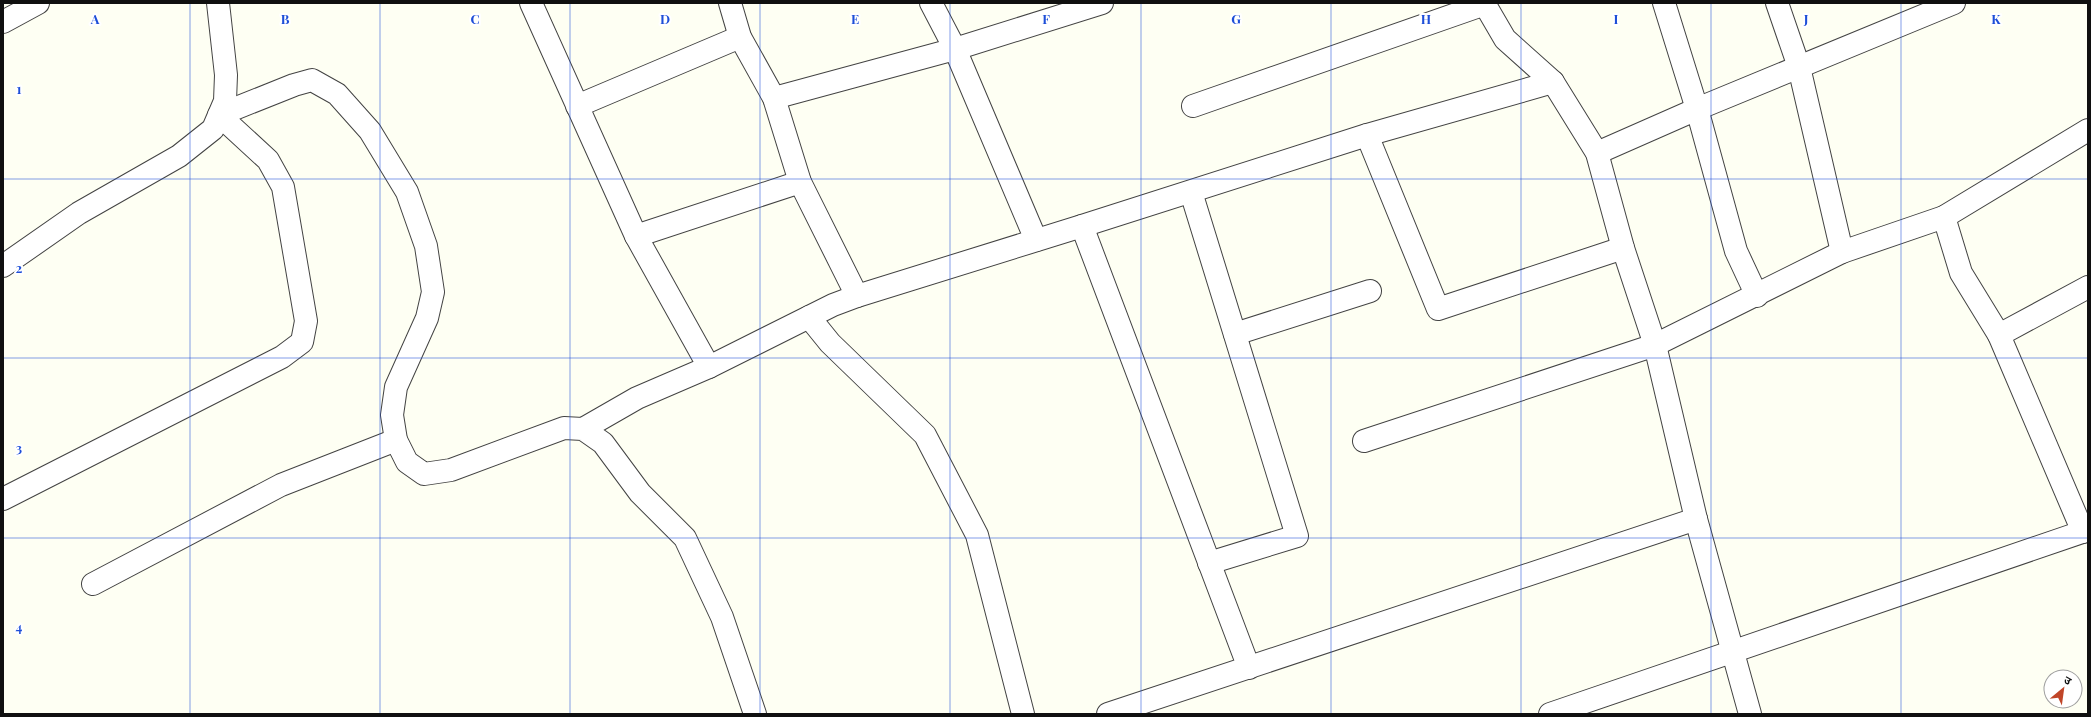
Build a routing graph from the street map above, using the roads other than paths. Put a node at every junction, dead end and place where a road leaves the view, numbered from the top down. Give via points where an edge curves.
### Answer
1 (38, 3) edge
2 (218, 3) edge
3 (531, 3) edge
4 (730, 3) edge
5 (931, 3) edge
6 (1102, 3) edge
7 (1664, 3) edge
8 (1777, 3) edge
9 (1954, 3) edge
10 (1484, 4) edge
11 (3, 22) edge
12 (740, 37) junction
13 (955, 49) junction
14 (1799, 67) junction
15 (1553, 82) junction
16 (774, 98) junction
17 (577, 106) junction
18 (1193, 106) dead end
19 (1697, 110) junction
20 (219, 115) junction
21 (2088, 130) edge
22 (1367, 135) junction
23 (1597, 153) junction
24 (800, 182) junction
25 (1191, 192) junction
26 (1944, 218) junction
27 (1082, 226) junction
28 (636, 236) junction
29 (1036, 240) junction
30 (1623, 248) junction
31 (1842, 252) junction
32 (3, 266) edge
33 (2088, 287) edge
34 (1370, 291) dead end
35 (857, 296) junction
36 (1757, 296) junction
37 (809, 317) junction
38 (1235, 334) junction
39 (1999, 335) junction
40 (1655, 345) junction
41 (709, 367) junction
42 (583, 430) junction
43 (396, 440) junction
44 (1364, 441) dead end
45 (3, 499) edge
46 (1696, 519) junction
47 (2085, 531) edge
48 (1209, 563) junction
49 (93, 584) dead end
50 (1732, 651) junction
51 (1249, 668) junction
52 (755, 714) edge
53 (1023, 714) edge
54 (1108, 714) edge
55 (1550, 714) edge
56 (1750, 714) edge

1 - 11 street
2 - 20 street via 226,75 225,101
3 - 17 street
4 - 12 street
5 - 13 street
6 - 13 street
7 - 19 street
8 - 14 street
9 - 14 street
10 - 15 street via 1505,39
10 - 18 street
12 - 16 street
12 - 17 street
13 - 16 street
13 - 29 street
14 - 19 street
14 - 31 street
15 - 22 street
15 - 23 street
16 - 24 street
17 - 28 street
19 - 23 street
19 - 36 street via 1736,251
20 - 32 street via 213,129 179,156 79,213
20 - 43 street via 312,80 337,94 370,132 407,192 426,246 433,292 427,318 396,386 392,415
20 - 45 street via 268,160 284,187 306,321 302,342 282,357
21 - 26 street
22 - 25 street
22 - 30 street via 1438,309
23 - 30 street
24 - 28 street
24 - 35 street
25 - 27 street
25 - 38 street
26 - 31 street
26 - 39 street via 1961,273
27 - 29 street
27 - 48 street
28 - 41 street
29 - 35 street
30 - 40 street
31 - 36 street
33 - 39 street
34 - 38 street
35 - 37 street
36 - 40 street
37 - 41 street
37 - 53 street via 830,343 925,435 977,535
38 - 48 street via 1297,536
39 - 47 street
40 - 44 street
40 - 46 street
41 - 42 street via 637,398
42 - 43 street via 564,428 451,470 424,474 407,462
42 - 52 street via 603,443 640,493 685,538 722,617
43 - 49 street via 281,485
46 - 50 street
46 - 51 street
47 - 50 street
48 - 51 street
50 - 55 street
50 - 56 street
51 - 54 street

